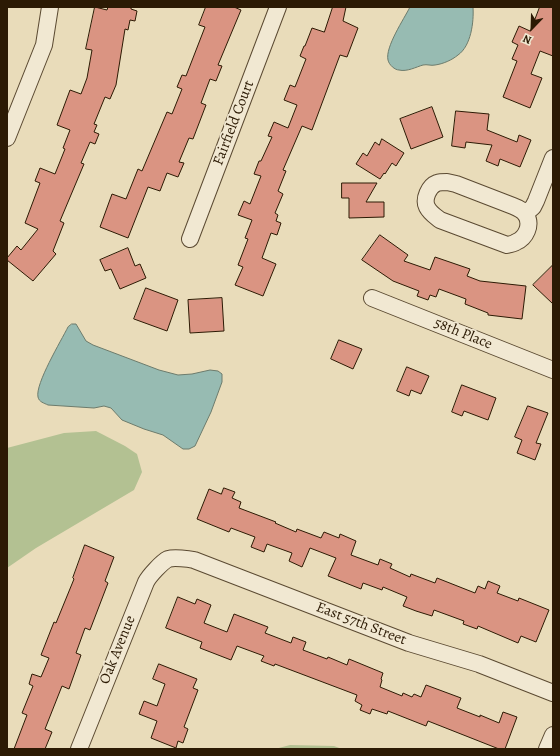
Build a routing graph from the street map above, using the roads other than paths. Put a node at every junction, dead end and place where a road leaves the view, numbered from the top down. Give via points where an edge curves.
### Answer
1 (50, 7) edge
2 (278, 7) edge
3 (7, 138) edge
4 (553, 158) edge
5 (525, 214) junction
6 (190, 239) dead end
7 (372, 298) dead end
8 (553, 370) edge
9 (168, 559) joint
10 (553, 692) edge
11 (553, 735) edge
12 (79, 749) edge
13 (548, 749) edge

1 - 3 street via 44,46
2 - 6 street, Fairfield Court
4 - 5 street via 536,201
5 - 5 street via 513,206 447,182 431,187 426,196 426,206 431,214 440,220 507,245 516,243 528,230
7 - 8 street, 58th Place
9 - 10 street, East 57th Street via 194,560 409,643 478,664
9 - 12 street, Oak Avenue via 149,575
11 - 13 street

